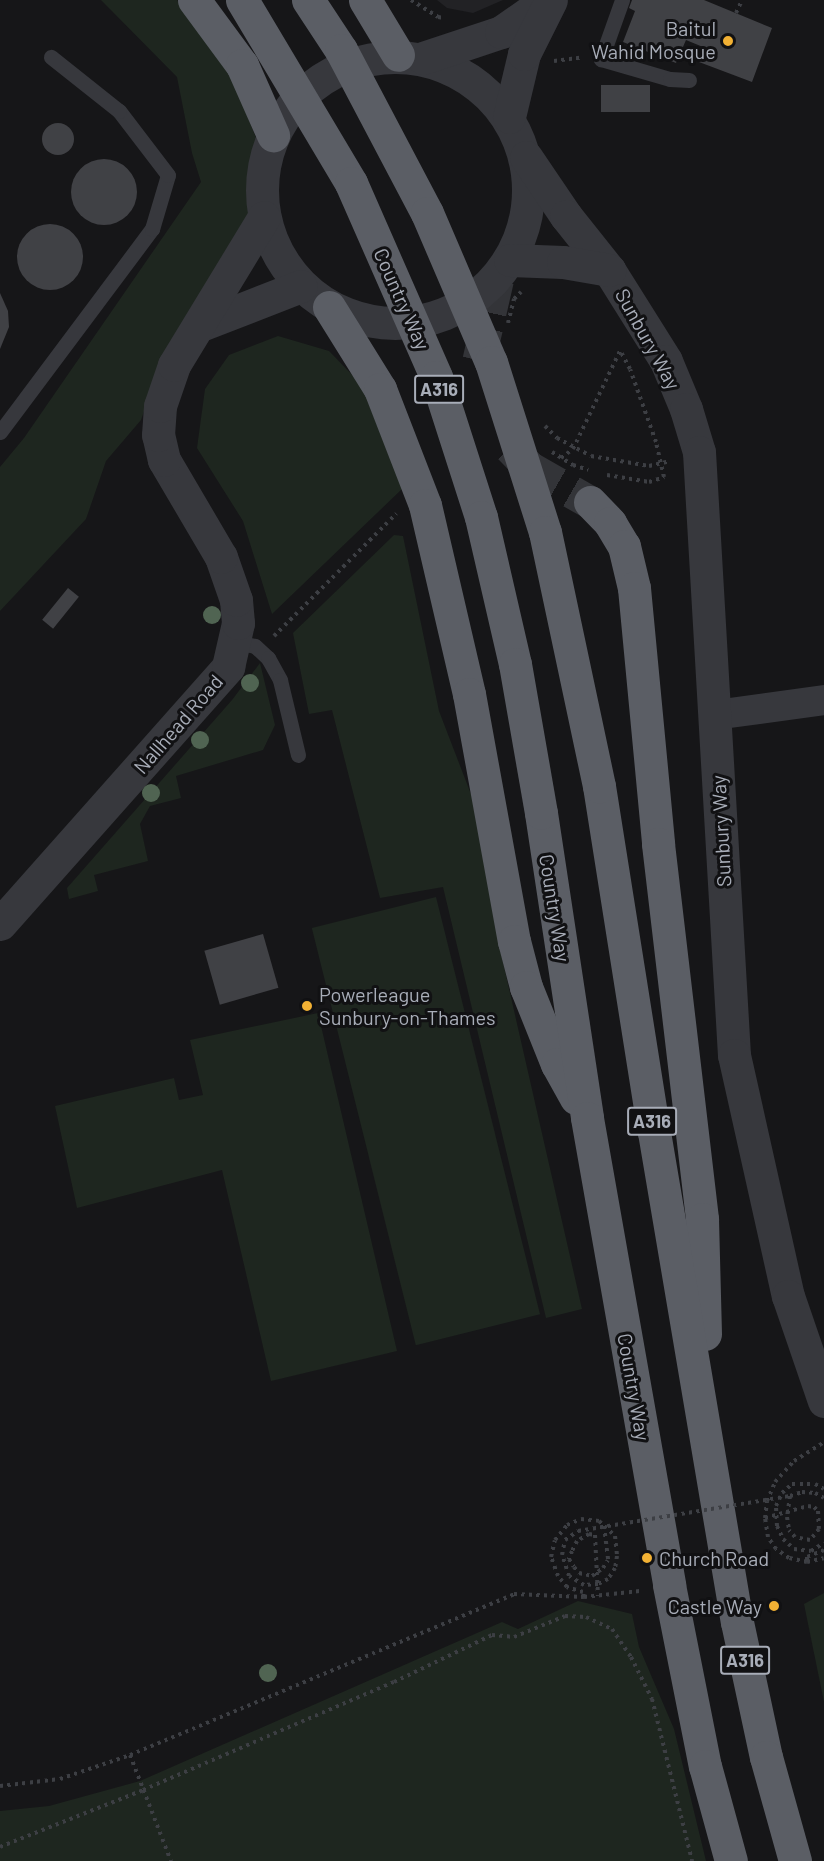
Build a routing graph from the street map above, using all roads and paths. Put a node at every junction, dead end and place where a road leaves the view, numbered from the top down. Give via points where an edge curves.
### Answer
1 (194, 0) edge
2 (242, 0) edge
3 (308, 0) edge
4 (365, 0) edge
5 (411, 0) edge
6 (549, 0) edge
7 (622, 0) edge
8 (742, 0) edge
9 (736, 14) dead end
10 (438, 17) dead end
11 (411, 56) junction
12 (51, 57) dead end
13 (601, 59) junction
14 (545, 62) dead end
15 (689, 80) dead end
16 (509, 117) junction
17 (273, 135) junction
18 (526, 157) junction
19 (264, 217) junction
20 (510, 260) junction
21 (609, 270) junction
22 (301, 286) junction
23 (329, 308) junction
24 (201, 325) junction
25 (616, 343) dead end
26 (620, 351) junction
27 (0, 432) edge
28 (547, 448) dead end
29 (573, 448) junction
30 (561, 458) junction
31 (661, 463) junction
32 (596, 483) junction
33 (394, 515) dead end
34 (245, 644) junction
35 (824, 700) edge
36 (715, 715) junction
37 (298, 755) dead end
38 (0, 924) edge
39 (587, 1118) junction
40 (824, 1401) edge
41 (824, 1442) edge
42 (709, 1456) junction
43 (824, 1489) edge
44 (790, 1496) junction
45 (824, 1498) edge
46 (765, 1518) junction
47 (604, 1526) junction
48 (824, 1543) edge
49 (824, 1550) edge
50 (824, 1558) edge
51 (807, 1562) junction
52 (669, 1585) junction
53 (583, 1595) junction
54 (598, 1596) junction
55 (130, 1755) junction
56 (0, 1786) edge
57 (143, 1790) junction
58 (0, 1847) edge
59 (171, 1861) edge
60 (692, 1861) edge
61 (731, 1861) edge
62 (795, 1861) edge

1 - 17 highway via 242,65
2 - 39 highway, Country Way / A316, bridge via 351,183 435,376 481,517 515,664
3 - 42 highway, A316, bridge via 341,50 427,213 491,362 545,532 599,786
4 - 11 highway
5 - 10 path
6 - 11 street via 501,32
6 - 16 street via 524,54
7 - 13 lane
8 - 9 path
11 - 16 street, Sunbury Way via 476,82
11 - 17 street via 354,62 322,77 289,108
12 - 27 lane via 119,111 168,175 152,229
13 - 14 path
13 - 15 lane via 670,79
16 - 18 street, Sunbury Way
17 - 19 street via 261,194
18 - 20 street via 520,236
18 - 21 street, Sunbury Way
19 - 22 street via 280,258
19 - 24 street, Nallhead Road
20 - 21 street, Sunbury Way via 563,262
20 - 23 street via 498,277 458,310 410,324 350,317
21 - 36 street, Sunbury Way via 666,362 699,452
22 - 23 street
22 - 24 street
23 - 39 highway via 380,390 425,505 469,694 526,987 557,1064
24 - 34 street, Nallhead Road via 174,365 160,406 158,435 164,460 221,557 236,600
25 - 26 path
26 - 29 path
26 - 31 path via 630,369
28 - 30 path
29 - 30 path
29 - 31 path via 613,462 649,466
30 - 32 path
31 - 32 path via 664,477 648,482
32 - 42 highway via 610,523 624,546 634,588 658,844 702,1219
33 - 34 path via 279,633
34 - 37 lane via 268,658 280,680
34 - 38 street, Nallhead Road via 209,691
35 - 36 street
36 - 40 street, Sunbury Way via 734,1055 788,1296
39 - 52 highway, Country Way / A316
41 - 46 path via 794,1461 775,1482
42 - 62 highway, A316 via 737,1622 766,1757
43 - 48 path, bridge via 815,1484 792,1484 776,1506 777,1526 794,1549 811,1551
44 - 45 path via 802,1492
44 - 46 path, bridge via 787,1517 789,1530 802,1540 810,1539 819,1529 818,1511 808,1506
44 - 47 path, bridge
46 - 51 path via 768,1537 776,1549 789,1558
47 - 53 path, bridge via 578,1531 565,1540 562,1555 569,1576 584,1585 598,1584 608,1579 615,1568 615,1536 609,1527 599,1521 581,1519 567,1525 555,1540 551,1557 558,1576 567,1587
47 - 54 path, bridge via 608,1560 603,1568 592,1576 579,1573 569,1559 577,1541 595,1535
49 - 51 path via 807,1557
50 - 51 path
52 - 54 path
52 - 61 highway, Country Way / A316 via 705,1766
53 - 54 path
53 - 55 path via 514,1594
55 - 56 path via 60,1779
55 - 57 path
57 - 58 path
57 - 59 path
57 - 60 path via 394,1682 492,1635 514,1637 565,1617 586,1617 612,1629 652,1699

